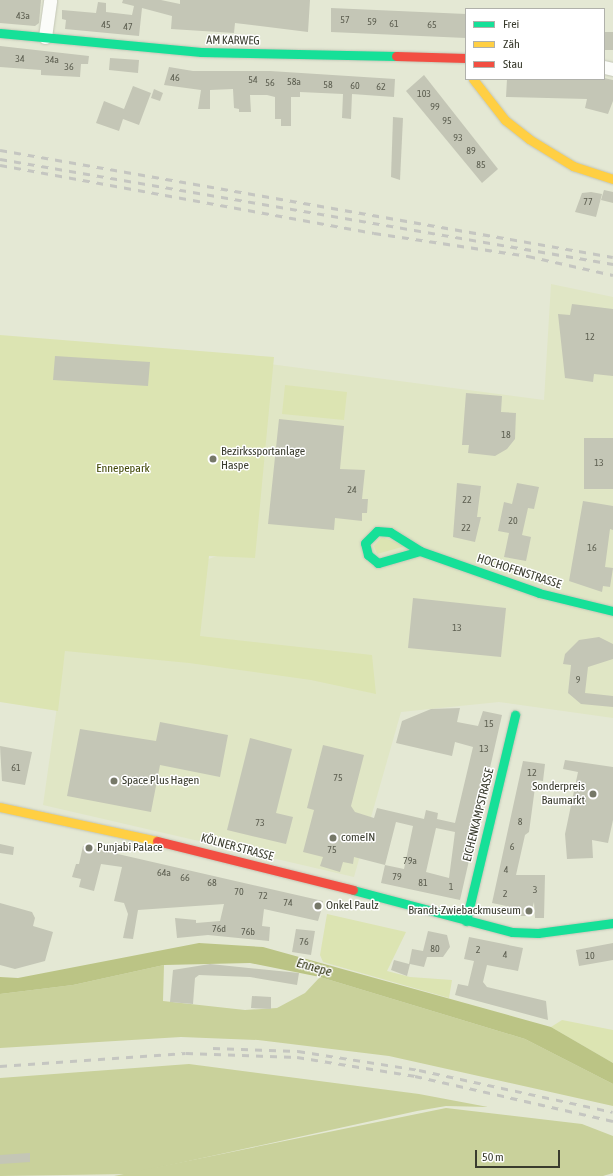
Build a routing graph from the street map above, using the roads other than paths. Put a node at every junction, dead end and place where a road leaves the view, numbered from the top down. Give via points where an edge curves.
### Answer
1 (50, 0) edge
2 (0, 33) edge
3 (45, 37) junction
4 (465, 58) edge
5 (474, 80) edge
6 (613, 179) edge
7 (420, 551) junction
8 (613, 611) edge
9 (515, 715) dead end
10 (0, 807) edge
11 (466, 921) junction
12 (613, 923) edge

1 - 3 street
2 - 3 street, AM KARWEG
3 - 4 street, AM KARWEG via 201,52
5 - 6 street via 505,120 529,139 573,166
7 - 7 street, HOCHOFENSTRASSE via 408,541 383,530 371,534 365,543 368,555 378,563
7 - 8 street, HOCHOFENSTRASSE via 539,593
9 - 11 street, EICHENKAMPSTRASSE
10 - 11 street, KÖLNER STRASSE via 214,853
11 - 12 street, KÖLNER STRASSE via 538,933

